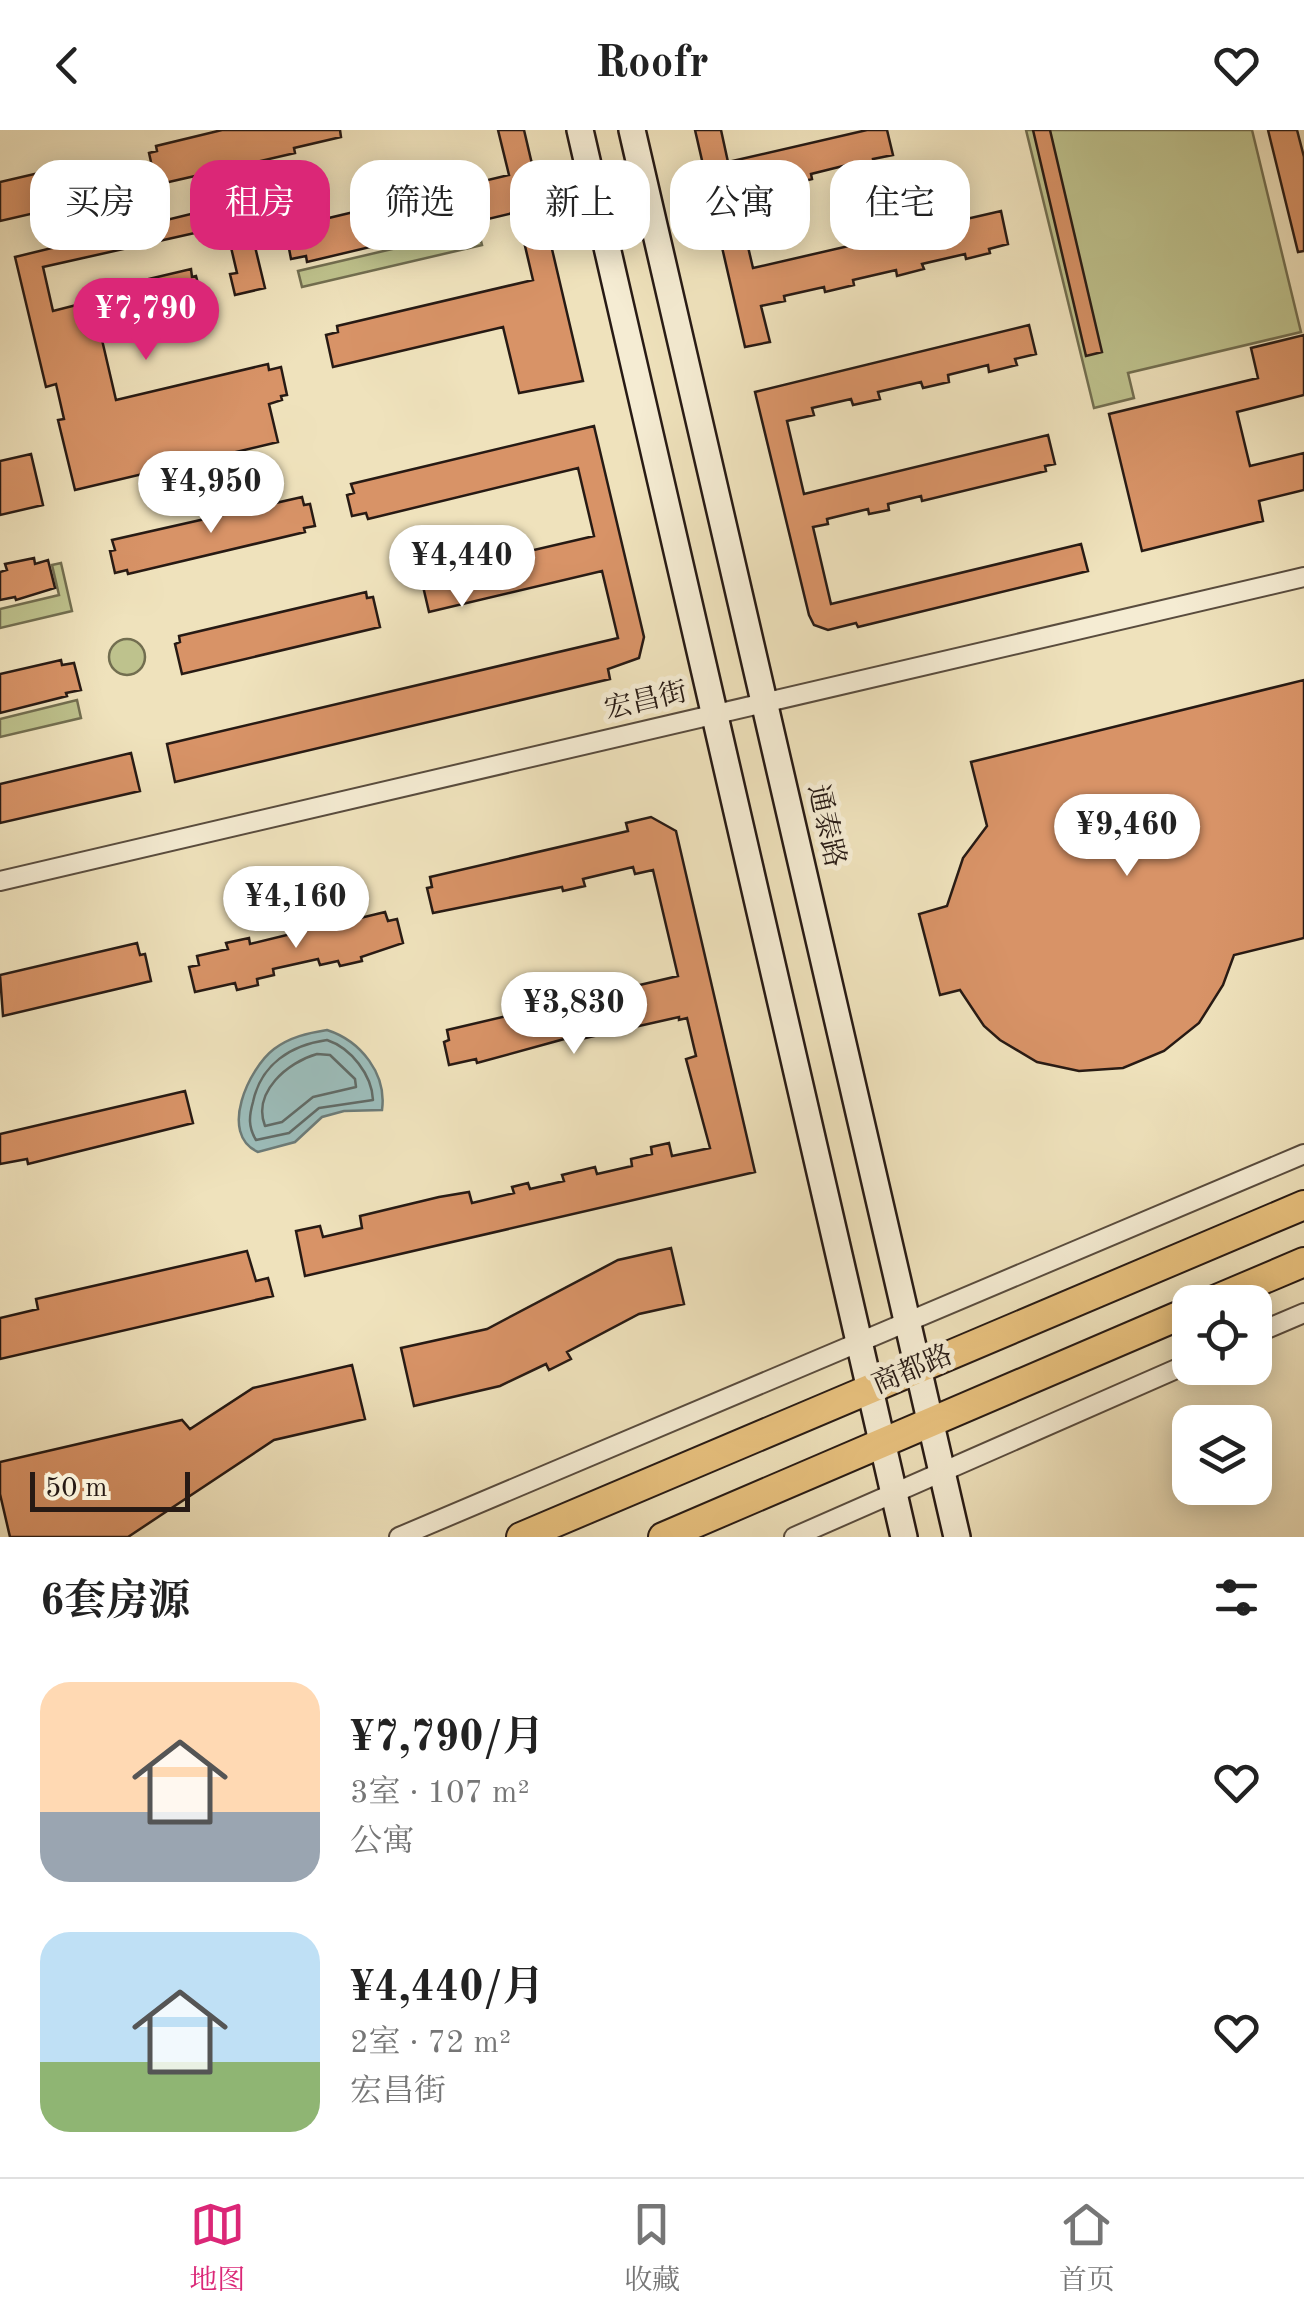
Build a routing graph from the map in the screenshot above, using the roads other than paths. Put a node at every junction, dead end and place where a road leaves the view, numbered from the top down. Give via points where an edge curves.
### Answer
1 (580, 130) edge
2 (632, 130) edge
3 (1304, 576) edge
4 (765, 702) junction
5 (714, 714) junction
6 (0, 881) edge
7 (1304, 1154) edge
8 (1304, 1205) edge
9 (1304, 1262) edge
10 (1250, 1285) edge
11 (1304, 1312) edge
12 (1172, 1319) edge
13 (908, 1322) junction
14 (1272, 1326) edge
15 (859, 1343) junction
16 (919, 1368) junction
17 (1172, 1370) edge
18 (870, 1389) junction
19 (931, 1422) junction
20 (882, 1443) junction
21 (942, 1471) junction
22 (894, 1492) junction
23 (399, 1537) edge
24 (521, 1537) edge
25 (663, 1537) edge
26 (794, 1537) edge
27 (904, 1537) edge
28 (957, 1537) edge

1 - 5 street
2 - 4 street, 通泰路
3 - 4 street, 宏昌街
4 - 5 street, 宏昌街
4 - 13 street, 通泰路
5 - 6 street, 宏昌街
5 - 15 street
7 - 13 street
8 - 16 main road, 商都路
9 - 10 main road
11 - 14 street
12 - 19 main road, 商都路
13 - 15 street
13 - 16 street, 通泰路
15 - 18 street
15 - 23 street
16 - 18 main road, 商都路
16 - 19 street, 通泰路
17 - 21 street
18 - 20 street
18 - 24 main road, 商都路
19 - 20 main road, 商都路
19 - 21 street, 通泰路
20 - 22 street
20 - 25 main road, 商都路
21 - 22 street
21 - 28 street, 通泰路
22 - 26 street
22 - 27 street

